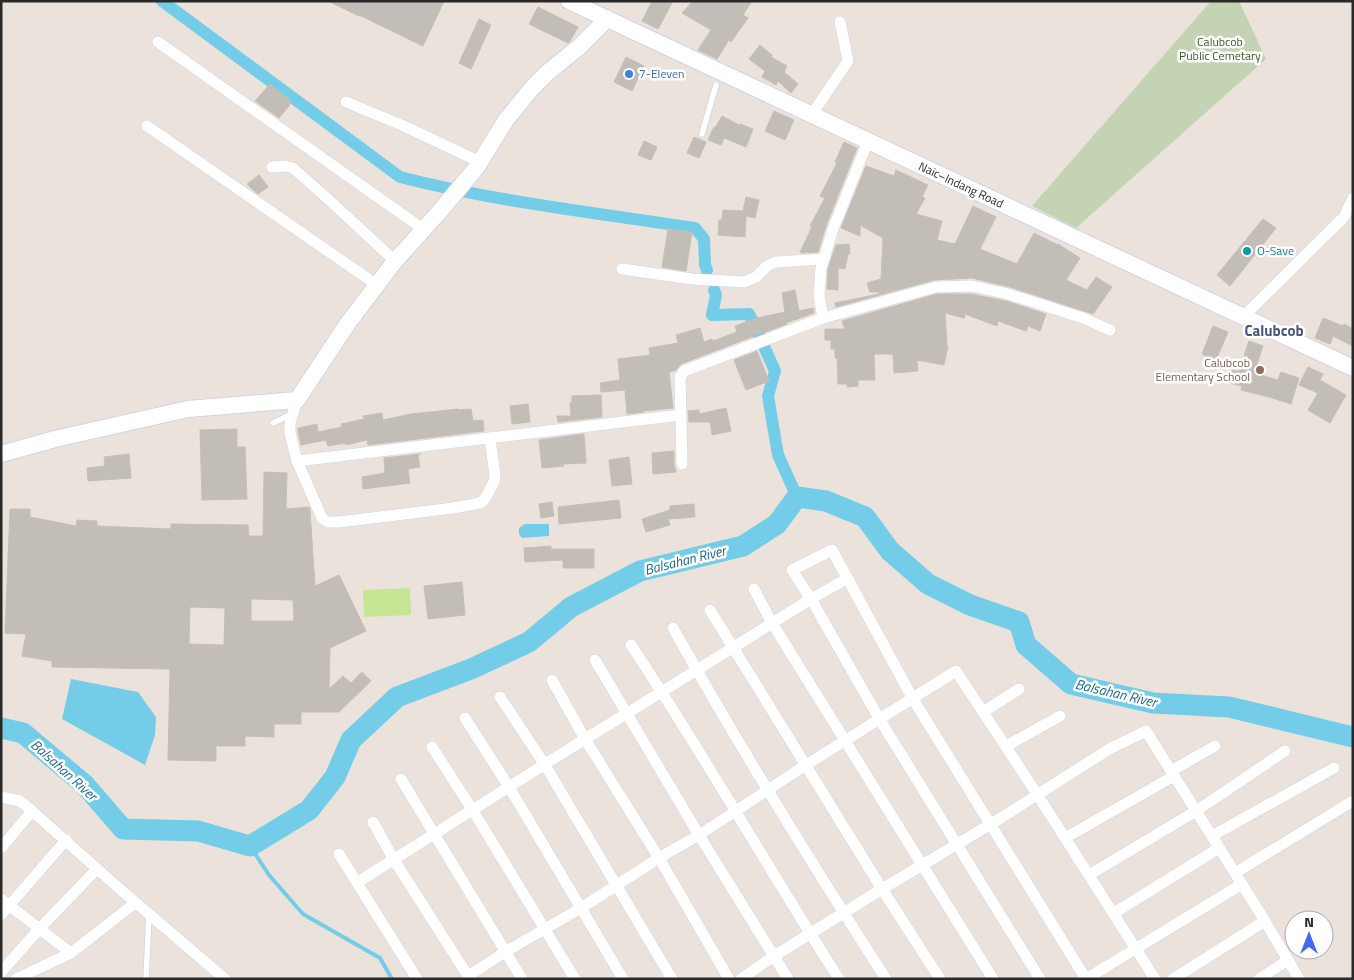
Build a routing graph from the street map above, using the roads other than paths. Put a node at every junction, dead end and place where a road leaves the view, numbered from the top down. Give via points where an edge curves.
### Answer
1 (570, 1) edge
2 (607, 19) junction
3 (840, 22) dead end
4 (158, 42) dead end
5 (719, 80) junction
6 (346, 102) dead end
7 (812, 114) junction
8 (147, 126) dead end
9 (702, 134) dead end
10 (868, 141) junction
11 (478, 164) junction
12 (272, 167) dead end
13 (1353, 198) edge
14 (423, 229) junction
15 (824, 259) junction
16 (395, 261) junction
17 (622, 269) dead end
18 (377, 285) junction
19 (1243, 317) junction
20 (823, 318) junction
21 (1110, 330) dead end
22 (1353, 368) edge
23 (294, 407) junction
24 (680, 415) junction
25 (273, 423) dead end
26 (490, 438) junction
27 (1, 454) edge
28 (297, 460) junction
29 (682, 464) dead end
30 (848, 578) junction
31 (754, 589) dead end
32 (811, 599) junction
33 (710, 610) dead end
34 (772, 623) junction
35 (673, 628) dead end
36 (631, 645) dead end
37 (734, 648) junction
38 (595, 660) dead end
39 (697, 671) junction
40 (552, 680) dead end
41 (1019, 689) dead end
42 (663, 692) junction
43 (500, 697) dead end
44 (913, 699) junction
45 (983, 712) junction
46 (626, 714) junction
47 (1060, 716) dead end
48 (465, 718) dead end
49 (880, 720) junction
50 (585, 739) junction
51 (845, 742) junction
52 (1006, 746) junction
53 (1215, 746) dead end
54 (432, 747) dead end
55 (1285, 751) dead end
56 (545, 765) junction
57 (806, 765) junction
58 (1334, 768) dead end
59 (1173, 774) junction
60 (401, 779) dead end
61 (509, 787) junction
62 (768, 791) junction
63 (1037, 794) junction
64 (1, 797) edge
65 (1353, 801) edge
66 (472, 809) junction
67 (32, 811) junction
68 (1196, 811) junction
69 (735, 812) junction
70 (373, 822) dead end
71 (991, 824) junction
72 (434, 835) junction
73 (699, 835) junction
74 (1212, 836) junction
75 (1065, 838) junction
76 (66, 840) junction
77 (957, 844) junction
78 (1, 848) edge
79 (1219, 848) junction
80 (340, 854) dead end
81 (659, 858) junction
82 (394, 860) junction
83 (922, 865) junction
84 (97, 869) junction
85 (1235, 872) junction
86 (1089, 875) junction
87 (358, 882) junction
88 (1242, 884) junction
89 (617, 885) junction
90 (882, 889) junction
91 (6, 902) edge
92 (135, 903) junction
93 (581, 908) junction
94 (844, 913) junction
95 (1114, 913) junction
96 (149, 914) junction
97 (1, 915) edge
98 (1265, 921) junction
99 (40, 928) junction
100 (544, 929) junction
101 (810, 934) junction
102 (1136, 948) junction
103 (505, 952) junction
104 (71, 953) junction
105 (1284, 953) edge
106 (774, 956) junction
107 (1288, 960) joint
108 (1, 972) edge
109 (469, 977) edge
110 (16, 979) edge
111 (146, 979) edge
112 (225, 979) edge
113 (417, 979) edge
114 (522, 979) edge
115 (575, 979) edge
116 (623, 979) edge
117 (672, 979) edge
118 (729, 979) edge
119 (741, 979) edge
120 (788, 979) edge
121 (839, 979) edge
122 (886, 979) edge
123 (940, 979) edge
124 (993, 979) edge
125 (1040, 979) edge
126 (1086, 979) edge
127 (1155, 979) edge
128 (1173, 979) edge
129 (1259, 979) edge
130 (1299, 979) edge

1 - 2 main road, Naic–Indang Road
2 - 5 main road, Naic–Indang Road
2 - 11 main road via 532,88 506,120
3 - 7 street via 848,61
4 - 14 street
5 - 7 main road, Naic–Indang Road
5 - 9 lane
6 - 11 street via 404,126
7 - 10 main road, Naic–Indang Road
8 - 18 street
10 - 15 street
10 - 19 main road, Naic–Indang Road
11 - 14 main road
12 - 16 street via 293,168
13 - 19 street via 1344,217
14 - 16 main road
15 - 17 street via 776,262 745,282
15 - 20 street via 819,296
16 - 18 main road
18 - 23 main road via 348,323
19 - 22 main road, Naic–Indang Road
20 - 21 street via 936,287 972,286 1008,294
20 - 24 street via 684,371 680,377
23 - 25 lane
23 - 27 main road via 210,406 188,409
23 - 28 street via 290,433
24 - 26 street
24 - 29 street
26 - 28 street
26 - 28 street via 495,476 480,503 340,522 328,522 322,518
30 - 32 street
30 - 32 street via 832,550 792,570
30 - 44 street
31 - 34 street
32 - 34 street
32 - 49 street
33 - 37 street
34 - 37 street
34 - 51 street
35 - 39 street
36 - 42 street
37 - 39 street
37 - 57 street
38 - 46 street
39 - 42 street
39 - 62 street
40 - 50 street
41 - 45 street
42 - 46 street
42 - 69 street
43 - 56 street
44 - 45 street via 956,671
44 - 49 street
44 - 71 street
45 - 52 street
46 - 50 street
46 - 73 street
47 - 52 street
48 - 61 street
49 - 51 street
49 - 77 street
50 - 56 street
50 - 81 street
51 - 57 street
51 - 83 street
52 - 63 street
53 - 59 street
54 - 66 street
55 - 68 street
56 - 61 street
56 - 89 street
57 - 62 street
57 - 90 street
58 - 74 street
59 - 63 street via 1146,731 1111,748
59 - 68 street
59 - 75 street
60 - 72 street
61 - 66 street
61 - 93 street
62 - 69 street
62 - 94 street
63 - 71 street
63 - 75 street
64 - 67 street via 20,801
65 - 85 street
66 - 72 street
66 - 100 street
67 - 76 street
67 - 78 street
68 - 74 street
68 - 86 street
69 - 73 street
69 - 101 street
70 - 82 street
71 - 77 street
71 - 126 street
72 - 82 street
72 - 103 street
73 - 81 street
73 - 106 street
74 - 79 street
75 - 86 street
76 - 84 street
76 - 91 street
77 - 83 street
77 - 125 street
79 - 85 street
79 - 95 street
80 - 87 street
81 - 89 street
81 - 118 street
82 - 87 street
82 - 109 street
83 - 90 street
83 - 124 street
84 - 92 street
84 - 99 street
85 - 88 street
86 - 95 street
87 - 113 street
88 - 98 street
88 - 102 street
89 - 93 street
89 - 117 street
90 - 94 street
90 - 123 street
91 - 97 street
91 - 99 street
92 - 96 street
92 - 104 street
93 - 100 street
93 - 116 street
94 - 101 street
94 - 122 street
95 - 102 street
96 - 111 lane
96 - 112 street
98 - 105 street
98 - 128 street
99 - 104 street
99 - 108 street
100 - 103 street
100 - 115 street
101 - 106 street
101 - 121 street
102 - 126 street
102 - 127 street
103 - 109 street
103 - 114 street
104 - 110 street
106 - 119 street
106 - 120 street
107 - 129 street
107 - 130 street

